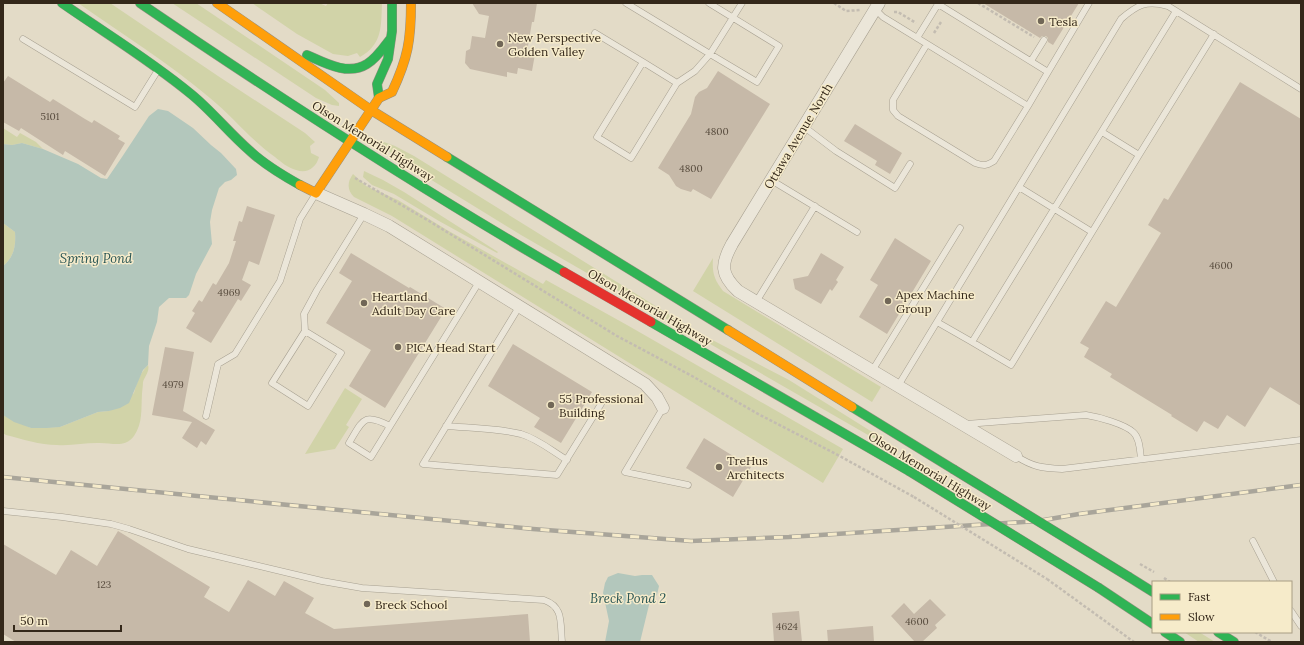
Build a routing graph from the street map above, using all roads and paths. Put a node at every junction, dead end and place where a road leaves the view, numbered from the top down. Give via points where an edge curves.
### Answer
1 (62, 3) edge
2 (140, 3) edge
3 (218, 3) edge
4 (392, 3) edge
5 (411, 3) edge
6 (626, 3) edge
7 (709, 3) edge
8 (742, 3) edge
9 (834, 3) edge
10 (978, 3) edge
11 (1089, 3) edge
12 (939, 4) edge
13 (873, 5) edge
14 (1176, 11) junction
15 (733, 18) junction
16 (943, 18) dead end
17 (262, 33) junction
18 (595, 33) dead end
19 (934, 33) dead end
20 (1214, 34) junction
21 (391, 38) junction
22 (917, 38) junction
23 (23, 39) dead end
24 (1040, 39) joint
25 (927, 44) junction
26 (710, 54) junction
27 (1031, 61) junction
28 (643, 62) junction
29 (158, 70) junction
30 (1048, 72) junction
31 (677, 83) junction
32 (1301, 88) edge
33 (379, 98) junction
34 (1028, 106) junction
35 (371, 110) junction
36 (803, 126) junction
37 (1102, 132) junction
38 (350, 141) junction
39 (1139, 155) junction
40 (910, 164) dead end
41 (355, 178) dead end
42 (771, 180) junction
43 (1019, 187) junction
44 (316, 192) junction
45 (815, 206) junction
46 (1054, 209) junction
47 (364, 214) junction
48 (960, 228) dead end
49 (857, 232) dead end
50 (1092, 232) junction
51 (478, 282) junction
52 (756, 302) junction
53 (519, 307) junction
54 (937, 322) junction
55 (305, 331) junction
56 (972, 342) junction
57 (872, 371) junction
58 (898, 386) junction
59 (601, 404) dead end
60 (663, 408) joint
61 (206, 416) dead end
62 (962, 424) junction
63 (390, 426) junction
64 (446, 426) junction
65 (1301, 440) edge
66 (1016, 456) joint
67 (1141, 459) junction
68 (567, 460) junction
69 (688, 485) dead end
70 (3, 511) edge
71 (1253, 541) dead end
72 (1273, 581) edge
73 (1152, 591) edge
74 (1292, 612) edge
75 (1152, 623) edge
76 (1301, 626) edge
77 (1166, 633) edge
78 (1220, 633) edge
79 (1257, 633) edge
80 (562, 642) edge
81 (1134, 642) edge
82 (1180, 642) edge
83 (1234, 642) edge
84 (1272, 642) edge

1 - 29 main road
2 - 38 main road, Olson Memorial Highway
3 - 17 main road, Olson Memorial Highway
4 - 21 main road
5 - 33 main road via 410,38 401,73 392,92
6 - 26 lane
7 - 15 lane
8 - 15 lane
9 - 13 path via 846,11
10 - 24 path
11 - 30 lane
12 - 22 lane
12 - 27 lane
13 - 22 lane via 883,17
13 - 36 street, Ottawa Avenue North
14 - 20 lane
14 - 37 lane
14 - 43 lane via 1158,3 1145,3 1121,19
15 - 26 lane
15 - 26 lane via 779,46 757,82
16 - 19 path
17 - 21 main road via 319,61 343,68 367,64
17 - 35 main road, Olson Memorial Highway
18 - 28 lane
20 - 32 lane
20 - 39 lane
21 - 33 main road via 388,59 377,84
22 - 25 lane
23 - 29 lane via 135,107
24 - 27 lane
25 - 34 lane
25 - 34 lane via 893,100 893,110 898,116 969,159 986,166 994,161
26 - 31 lane via 695,71
27 - 30 lane
28 - 31 lane
28 - 31 lane via 597,137 631,158
29 - 44 main road via 208,109 259,159
30 - 34 lane
33 - 35 main road
35 - 38 main road
35 - 73 main road, Olson Memorial Highway, bridge
36 - 40 lane via 836,152 895,188
36 - 42 street, Ottawa Avenue North
37 - 39 lane
37 - 46 lane
38 - 44 main road
38 - 75 main road, Olson Memorial Highway, bridge via 547,262 909,471 1100,588
39 - 50 lane
41 - 81 path, bridge via 617,336 914,497 1047,579
42 - 45 lane
42 - 52 street, Ottawa Avenue North via 726,256 724,271 731,284
43 - 46 lane
43 - 54 lane
44 - 47 street
44 - 61 lane via 300,219 280,281 235,354 218,364
45 - 49 lane
45 - 52 lane
46 - 50 lane
46 - 56 lane
47 - 51 street via 389,226
47 - 55 lane via 304,314
48 - 57 lane
50 - 56 lane via 1011,365
51 - 53 street
51 - 63 lane
52 - 57 street
53 - 60 street via 645,384
53 - 64 lane
54 - 56 lane
54 - 58 lane
55 - 55 lane via 272,383 308,406 341,353
57 - 58 street
58 - 62 street
59 - 68 lane
60 - 69 lane via 625,472
62 - 66 street
62 - 67 lane via 1086,415 1103,418 1134,433 1139,443
63 - 63 lane via 371,457 349,443 364,421 376,419
64 - 68 lane via 521,434 536,440
64 - 68 lane via 423,464 558,475
65 - 67 lane
66 - 67 lane via 1028,464 1043,468
70 - 80 lane via 111,524 188,549 362,588 544,600 555,605 558,610
71 - 72 lane
74 - 76 lane
77 - 82 main road
78 - 83 main road
79 - 84 path

